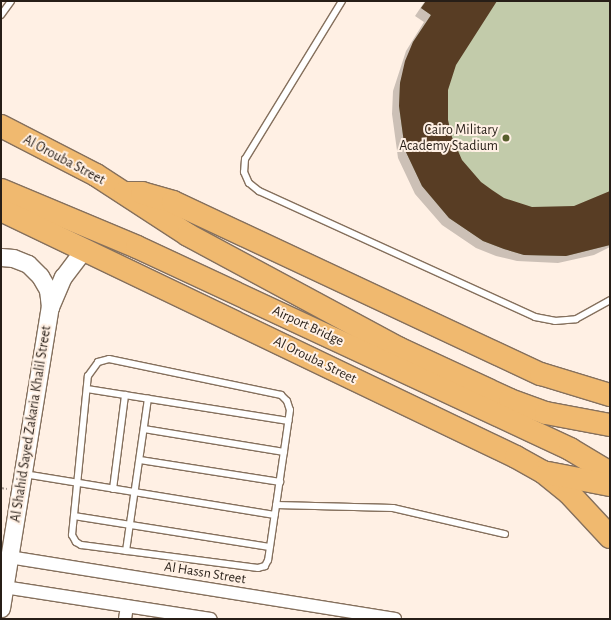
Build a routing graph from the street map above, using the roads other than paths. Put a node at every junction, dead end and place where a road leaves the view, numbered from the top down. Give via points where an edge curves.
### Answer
1 (11, 1) edge
2 (342, 1) edge
3 (1, 15) edge
4 (1, 126) edge
5 (1, 190) edge
6 (125, 193) junction
7 (1, 210) edge
8 (84, 249) junction
9 (1, 256) edge
10 (610, 300) edge
11 (50, 307) junction
12 (87, 389) junction
13 (125, 395) junction
14 (610, 395) edge
15 (148, 399) junction
16 (288, 422) junction
17 (610, 425) edge
18 (144, 429) junction
19 (284, 452) junction
20 (140, 460) junction
21 (543, 472) junction
22 (610, 473) edge
23 (23, 474) junction
24 (280, 482) junction
25 (77, 483) junction
26 (610, 485) edge
27 (112, 488) junction
28 (135, 492) junction
29 (276, 506) junction
30 (275, 515) junction
31 (74, 516) junction
32 (130, 524) junction
33 (505, 534) dead end
34 (610, 537) edge
35 (270, 547) junction
36 (126, 551) junction
37 (9, 557) junction
38 (4, 587) junction
39 (127, 606) junction
40 (1, 608) edge
41 (126, 619) edge
42 (211, 619) edge
43 (395, 619) edge

1 - 3 lane
2 - 10 lane via 245,159 244,172 249,183 259,191 535,317 555,321 576,319
4 - 6 highway, Al Orouba Street via 96,175
5 - 22 highway, Airport Bridge via 137,246 570,448
6 - 14 highway via 142,193 174,202 541,374
6 - 17 highway, Al Orouba Street via 188,235 398,348 510,400 546,413
7 - 8 highway, Al Orouba Street
8 - 11 street, Al Shahid Sayed Zakaria Khalil Street via 62,277
8 - 21 highway, Al Orouba Street
9 - 11 street via 28,264 40,276 48,290
11 - 23 street, Al Shahid Sayed Zakaria Khalil Street
12 - 13 lane
12 - 16 lane via 88,376 93,366 109,360 281,395 289,405
12 - 25 lane
13 - 15 lane
13 - 27 lane
15 - 16 lane
15 - 18 lane
16 - 19 lane
18 - 19 lane
18 - 20 lane
19 - 24 lane
20 - 24 lane
20 - 28 lane
21 - 26 highway
21 - 34 highway, Al Orouba Street via 574,498
23 - 25 lane
23 - 37 street, Al Shahid Sayed Zakaria Khalil Street
24 - 29 lane
25 - 27 lane
25 - 31 lane
27 - 28 lane
28 - 30 lane
28 - 32 lane
29 - 30 lane
29 - 33 lane via 393,508
30 - 35 lane
31 - 32 lane
31 - 36 lane via 72,535 78,544
32 - 35 lane
32 - 36 lane
35 - 36 lane via 267,564 258,568
37 - 38 street, Al Shahid Sayed Zakaria Khalil Street
37 - 43 street, Al Hassn Street
38 - 39 street
38 - 40 street, Al Shahid Sayed Zakaria Khalil Street
39 - 41 street
39 - 42 street

